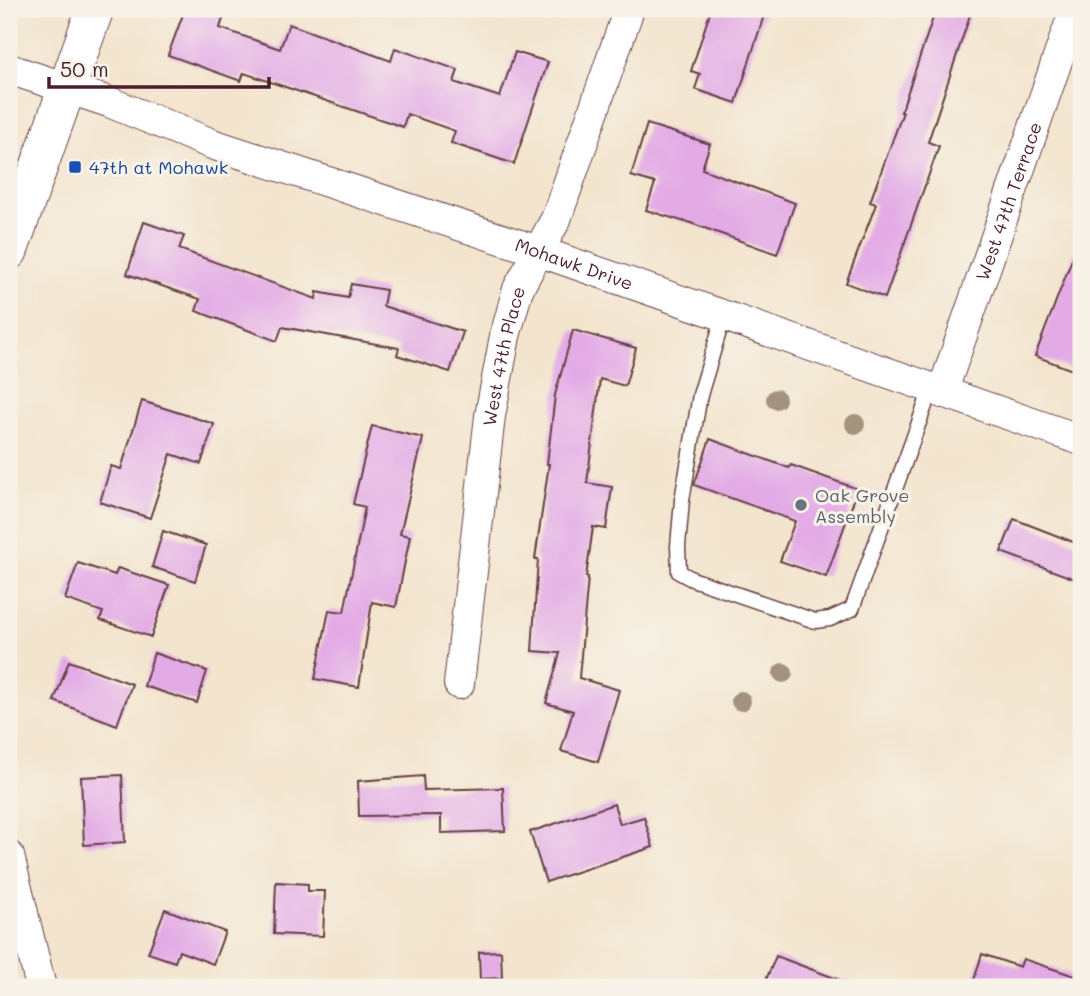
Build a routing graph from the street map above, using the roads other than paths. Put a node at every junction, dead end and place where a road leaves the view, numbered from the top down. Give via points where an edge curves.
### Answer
1 (96, 9) edge
2 (629, 9) edge
3 (1075, 9) edge
4 (9, 69) edge
5 (68, 89) junction
6 (9, 251) edge
7 (538, 251) junction
8 (724, 315) junction
9 (937, 391) junction
10 (1081, 440) edge
11 (459, 684) dead end
12 (9, 856) edge
13 (41, 987) edge

1 - 5 street
2 - 7 street, West 47th Place via 556,219
3 - 9 street, West 47th Terrace
4 - 5 street, Mohawk Drive
5 - 6 street via 27,182
5 - 7 street, Mohawk Drive via 212,144
7 - 8 street, Mohawk Drive
7 - 11 street, West 47th Place via 518,289 490,416
8 - 9 street, Mohawk Drive
8 - 9 lane via 700,395 682,500 679,572 692,579 816,621 852,609
9 - 10 street, Mohawk Drive
12 - 13 street

